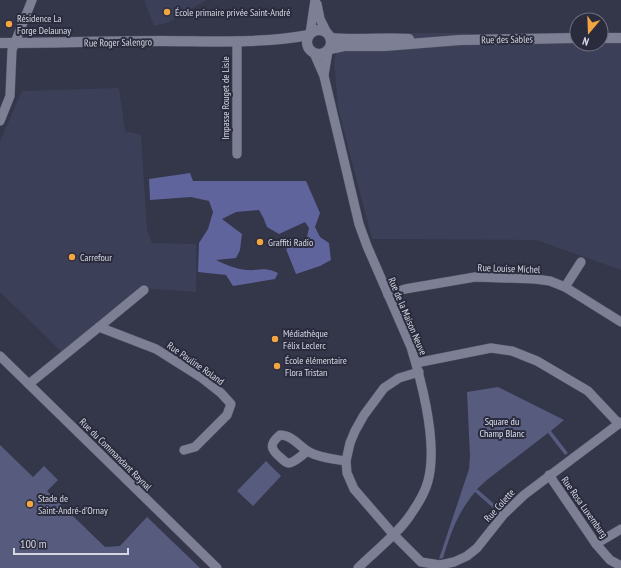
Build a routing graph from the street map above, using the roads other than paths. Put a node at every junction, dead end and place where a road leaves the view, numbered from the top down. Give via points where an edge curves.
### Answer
1 (32, 0) edge
2 (315, 0) edge
3 (310, 34) junction
4 (328, 35) junction
5 (569, 38) edge
6 (609, 38) edge
7 (621, 38) edge
8 (237, 41) junction
9 (437, 41) junction
10 (0, 42) edge
11 (15, 43) junction
12 (329, 50) junction
13 (312, 51) junction
14 (324, 76) junction
15 (0, 121) edge
16 (237, 154) dead end
17 (581, 262) dead end
18 (565, 287) junction
19 (144, 290) dead end
20 (388, 295) junction
21 (621, 322) edge
22 (99, 327) junction
23 (0, 356) edge
24 (417, 367) junction
25 (28, 384) junction
26 (620, 423) edge
27 (184, 450) dead end
28 (308, 451) dead end
29 (346, 460) junction
30 (549, 475) junction
31 (621, 529) edge
32 (393, 534) junction
33 (596, 544) junction
34 (621, 566) edge
35 (217, 568) edge
36 (358, 568) edge

1 - 11 street
2 - 3 street
2 - 4 street
3 - 4 main road via 318,30
3 - 8 main road, Rue Roger Salengro via 296,38
3 - 13 main road via 307,42
4 - 9 main road, Rue des Sables via 350,39 395,38
4 - 12 main road via 331,45
5 - 9 main road, Rue des Sables
6 - 7 main road
8 - 11 main road, Rue Roger Salengro
8 - 13 main road, Rue Roger Salengro via 297,44
8 - 16 street, Impasse Rouget de Lisle
9 - 12 main road, Rue des Sables via 384,46 344,46
10 - 11 main road, Rue Roger Salengro
11 - 15 street via 12,50 10,96
12 - 13 main road via 321,54
12 - 14 street, Rue de la Maison Neuve
13 - 14 street, Rue de la Maison Neuve
14 - 20 street, Rue de la Maison Neuve via 359,224
17 - 18 street
18 - 20 street, Rue Louise Michel via 535,279 475,277 405,289
18 - 21 street, Rue Louise Michel
19 - 22 street
20 - 24 street, Rue de la Maison Neuve via 411,346
22 - 25 street
22 - 27 street, Rue Pauline Roland via 156,348 202,378 230,404 227,415 194,447
23 - 25 street, Rue du Commandant Raynal
24 - 26 street via 491,348 512,352 537,361 588,391
24 - 29 street via 384,388 355,431
24 - 32 street, Rue de la Maison Neuve via 423,386 429,430 431,454 428,481 410,515
25 - 35 street, Rue du Commandant Raynal
26 - 30 street, Rue Colette
28 - 29 street via 320,457
29 - 32 street, Rue Colette via 347,473 354,489
30 - 32 street, Rue Colette via 504,514 477,548 454,562 440,565 422,562
30 - 33 street, Rue Rosa Luxemburg
31 - 33 street
32 - 36 street, Rue de la Maison Neuve
33 - 34 street, Rue Rosa Luxemburg via 610,560

